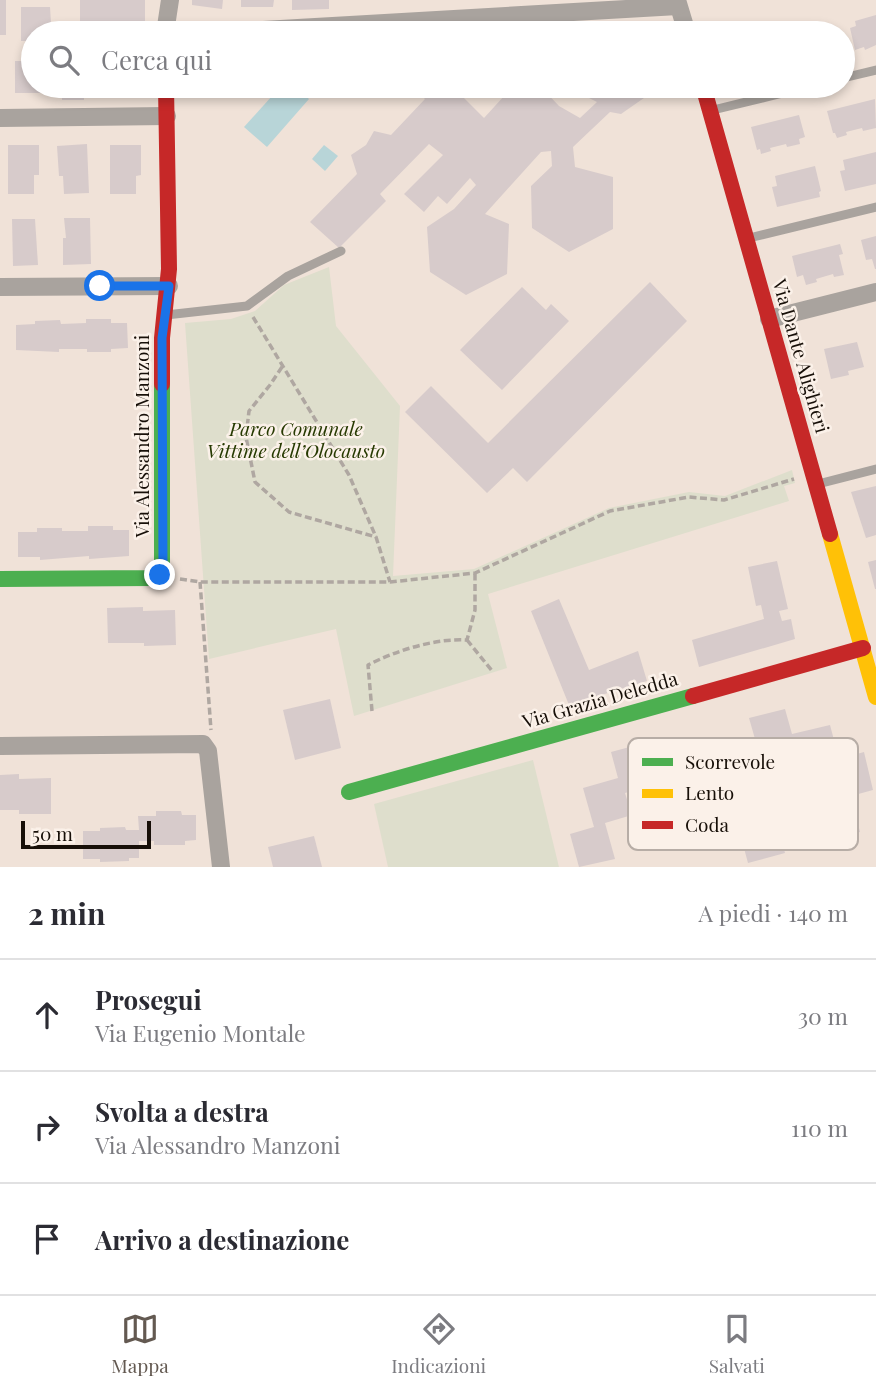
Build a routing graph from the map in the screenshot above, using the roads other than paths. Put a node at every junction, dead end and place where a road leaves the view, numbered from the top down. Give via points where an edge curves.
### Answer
1 (170, 0) edge
2 (678, 3) edge
3 (167, 21) edge
4 (398, 21) edge
5 (683, 21) edge
6 (876, 70) edge
7 (855, 75) edge
8 (166, 98) edge
9 (708, 98) edge
10 (761, 98) edge
11 (711, 110) junction
12 (167, 116) junction
13 (0, 118) edge
14 (876, 207) edge
15 (747, 238) junction
16 (341, 251) dead end
17 (169, 286) junction
18 (0, 287) edge
19 (876, 292) edge
20 (165, 316) junction
21 (769, 319) junction
22 (876, 469) edge
23 (814, 479) junction
24 (0, 579) edge
25 (869, 647) edge
26 (876, 698) edge
27 (0, 746) edge
28 (349, 792) dead end
29 (221, 867) edge

1 - 3 street
2 - 4 street
2 - 5 street
6 - 7 lane
8 - 12 street, Via Alessandro Manzoni
9 - 11 street, Via Dante Alighieri
10 - 11 lane
11 - 15 street, Via Dante Alighieri
12 - 13 street
12 - 17 street, Via Alessandro Manzoni
14 - 15 lane
15 - 21 street, Via Dante Alighieri
16 - 20 lane via 288,276 247,306
17 - 18 street
17 - 20 street, Via Alessandro Manzoni
19 - 21 street
20 - 24 street, Via Alessandro Manzoni via 160,575
21 - 23 street, Via Dante Alighieri
22 - 23 lane
23 - 25 street, Via Dante Alighieri
25 - 26 street, Via Dante Alighieri
25 - 28 street, Via Grazia Deledda
27 - 29 street via 205,746

